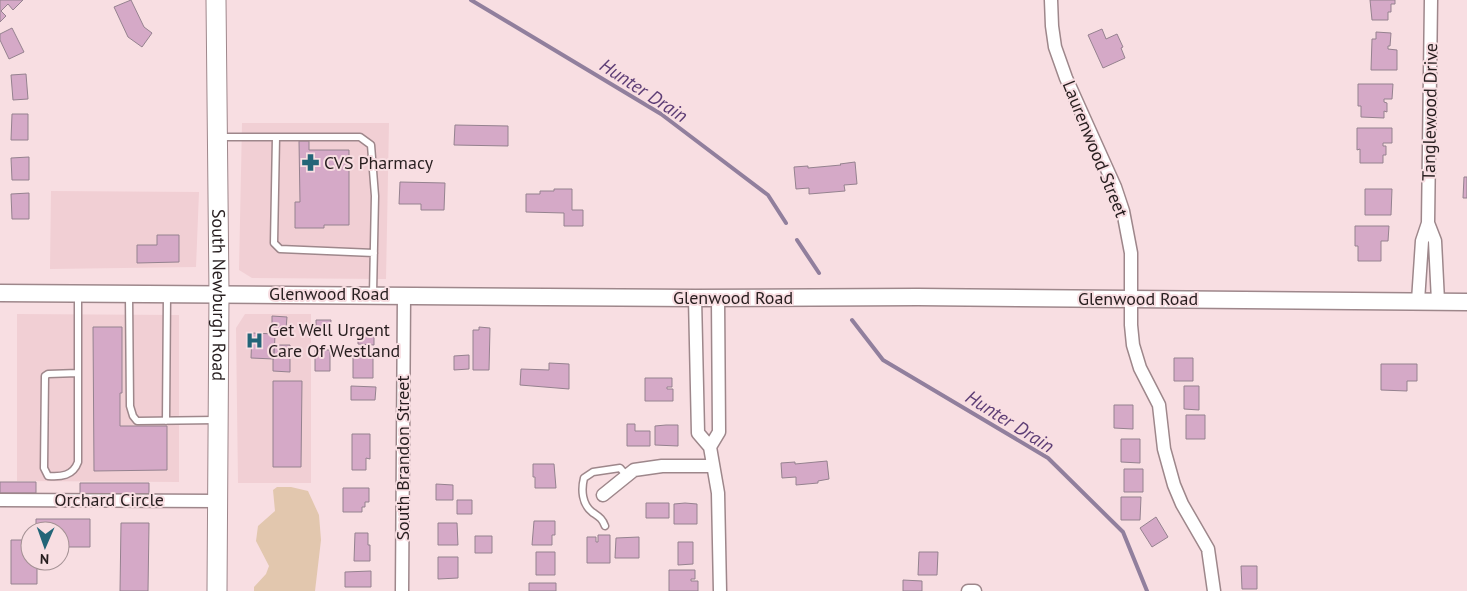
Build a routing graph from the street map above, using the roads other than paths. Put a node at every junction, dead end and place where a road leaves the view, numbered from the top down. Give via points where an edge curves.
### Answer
1 (216, 0) edge
2 (1051, 0) edge
3 (1431, 0) edge
4 (218, 137) junction
5 (276, 137) junction
6 (1428, 223) junction
7 (374, 253) junction
8 (0, 293) edge
9 (219, 293) junction
10 (78, 294) junction
11 (129, 294) junction
12 (167, 294) junction
13 (373, 294) junction
14 (404, 295) junction
15 (695, 298) junction
16 (718, 298) junction
17 (1132, 299) junction
18 (1418, 301) junction
19 (1438, 302) junction
20 (1467, 302) edge
21 (78, 372) junction
22 (718, 379) junction
23 (696, 380) junction
24 (218, 420) junction
25 (166, 421) junction
26 (710, 447) junction
27 (712, 466) junction
28 (627, 476) junction
29 (603, 495) dead end
30 (0, 500) edge
31 (218, 501) junction
32 (605, 526) dead end
33 (217, 591) edge
34 (402, 591) edge
35 (720, 591) edge
36 (968, 591) edge
37 (975, 591) edge
38 (1214, 591) edge

1 - 4 main road, South Newburgh Road
2 - 17 street, Laurenwood Street via 1058,54 1123,211 1131,253
3 - 6 street, Tanglewood Drive
4 - 5 lane
4 - 9 main road, South Newburgh Road
5 - 7 lane via 360,137 371,146 375,196
5 - 7 lane via 274,243 280,249
6 - 18 street, Tanglewood Drive via 1422,241
6 - 19 street, Tanglewood Drive via 1435,241
7 - 13 lane
8 - 10 street, Glenwood Road
9 - 12 street, Glenwood Road
9 - 13 street, Glenwood Road
9 - 24 main road, South Newburgh Road
10 - 11 street, Glenwood Road
10 - 21 lane
11 - 12 street, Glenwood Road
11 - 25 lane via 130,406 137,421
12 - 25 lane
13 - 14 street, Glenwood Road
14 - 15 street, Glenwood Road
14 - 34 street, South Brandon Street
15 - 16 street, Glenwood Road
15 - 23 street
16 - 17 street, Glenwood Road
16 - 22 street
17 - 18 street, Glenwood Road
17 - 38 street, Laurenwood Street via 1133,345 1158,406 1164,449 1174,485 1208,549
18 - 19 street, Glenwood Road
19 - 20 street, Glenwood Road
21 - 21 lane via 78,462 70,474 48,476 44,468 46,376
22 - 23 street
22 - 26 street via 719,432
23 - 26 street via 698,433
24 - 25 lane
24 - 31 main road, South Newburgh Road
26 - 27 street
27 - 28 street via 662,466 634,470
27 - 35 street via 718,493
28 - 29 street
28 - 32 lane via 620,468 593,472 584,478 581,490 586,504 602,517
30 - 31 street, Orchard Circle
31 - 33 main road, South Newburgh Road
36 - 37 street

